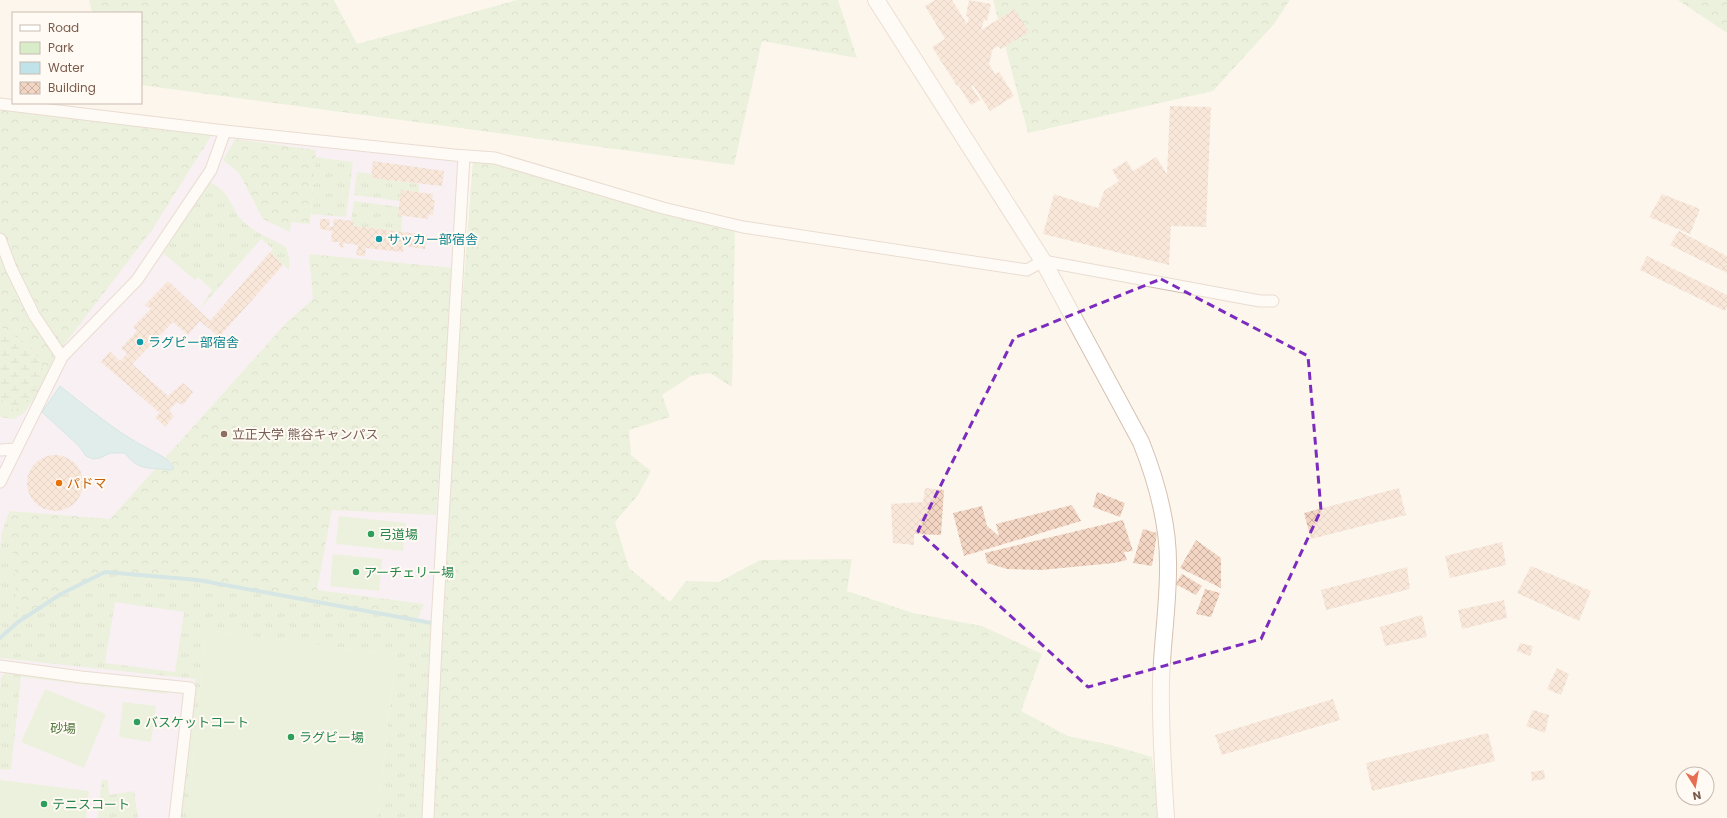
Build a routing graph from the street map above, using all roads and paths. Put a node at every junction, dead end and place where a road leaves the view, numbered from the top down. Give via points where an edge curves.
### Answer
1 (876, 0) edge
2 (0, 104) edge
3 (225, 131) junction
4 (464, 156) junction
5 (0, 239) edge
6 (1043, 261) junction
7 (1273, 301) dead end
8 (62, 357) junction
9 (16, 449) junction
10 (0, 450) edge
11 (0, 482) edge
12 (0, 666) edge
13 (175, 818) edge
14 (428, 818) edge
15 (1166, 818) edge

1 - 6 street
2 - 3 street
3 - 4 street
3 - 8 street via 211,170 137,280
4 - 6 street via 495,158 664,208 743,227 1027,270
4 - 14 street
5 - 8 street via 34,315
6 - 7 street via 1260,301
6 - 15 street via 1141,442 1154,474 1161,505 1168,568 1161,680 1161,737
8 - 9 street
9 - 10 street
9 - 11 street
12 - 13 street via 190,688

